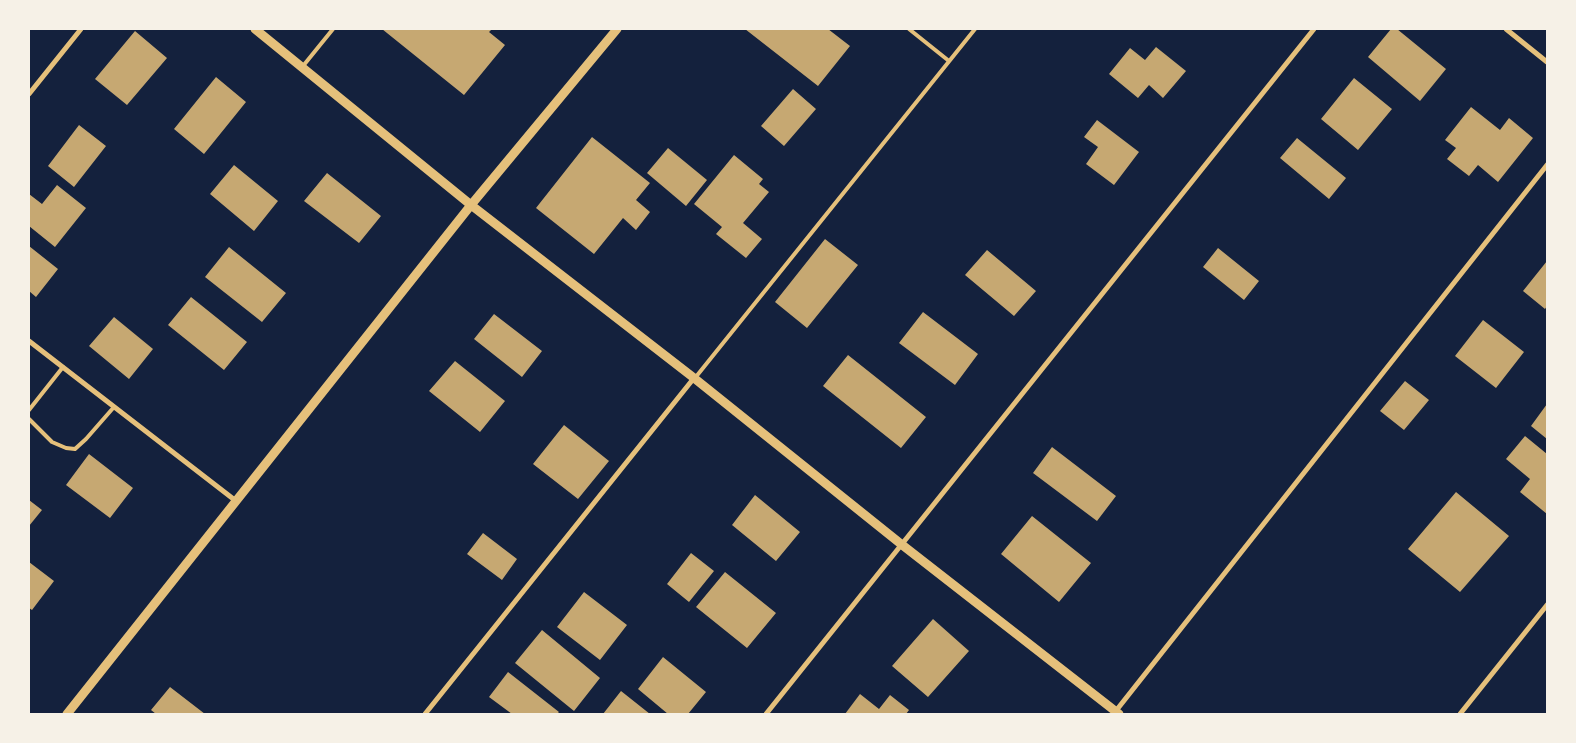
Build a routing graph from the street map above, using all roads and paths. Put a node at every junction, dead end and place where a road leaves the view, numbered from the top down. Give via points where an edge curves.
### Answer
1 (81, 29) edge
2 (255, 29) edge
3 (332, 29) edge
4 (617, 29) edge
5 (909, 29) edge
6 (975, 29) edge
7 (1314, 29) edge
8 (1506, 29) edge
9 (949, 61) junction
10 (1547, 62) edge
11 (302, 66) junction
12 (29, 94) edge
13 (1547, 165) edge
14 (471, 204) junction
15 (29, 341) edge
16 (63, 367) junction
17 (694, 378) junction
18 (114, 407) junction
19 (29, 410) edge
20 (29, 418) edge
21 (236, 501) junction
22 (901, 544) junction
23 (1547, 605) edge
24 (1115, 713) edge
25 (67, 714) edge
26 (424, 714) edge
27 (766, 714) edge
28 (1460, 714) edge

1 - 12 street
2 - 11 street
3 - 11 lane
4 - 14 street
5 - 9 lane
6 - 9 lane
7 - 22 street
8 - 10 street
9 - 17 lane
11 - 14 street
13 - 24 street
14 - 17 street
14 - 21 street
15 - 16 street
16 - 18 street
16 - 19 lane
17 - 22 street
17 - 26 street
18 - 20 lane via 75,449 52,442
18 - 21 street
21 - 25 street
22 - 24 street
22 - 27 street
23 - 28 street

